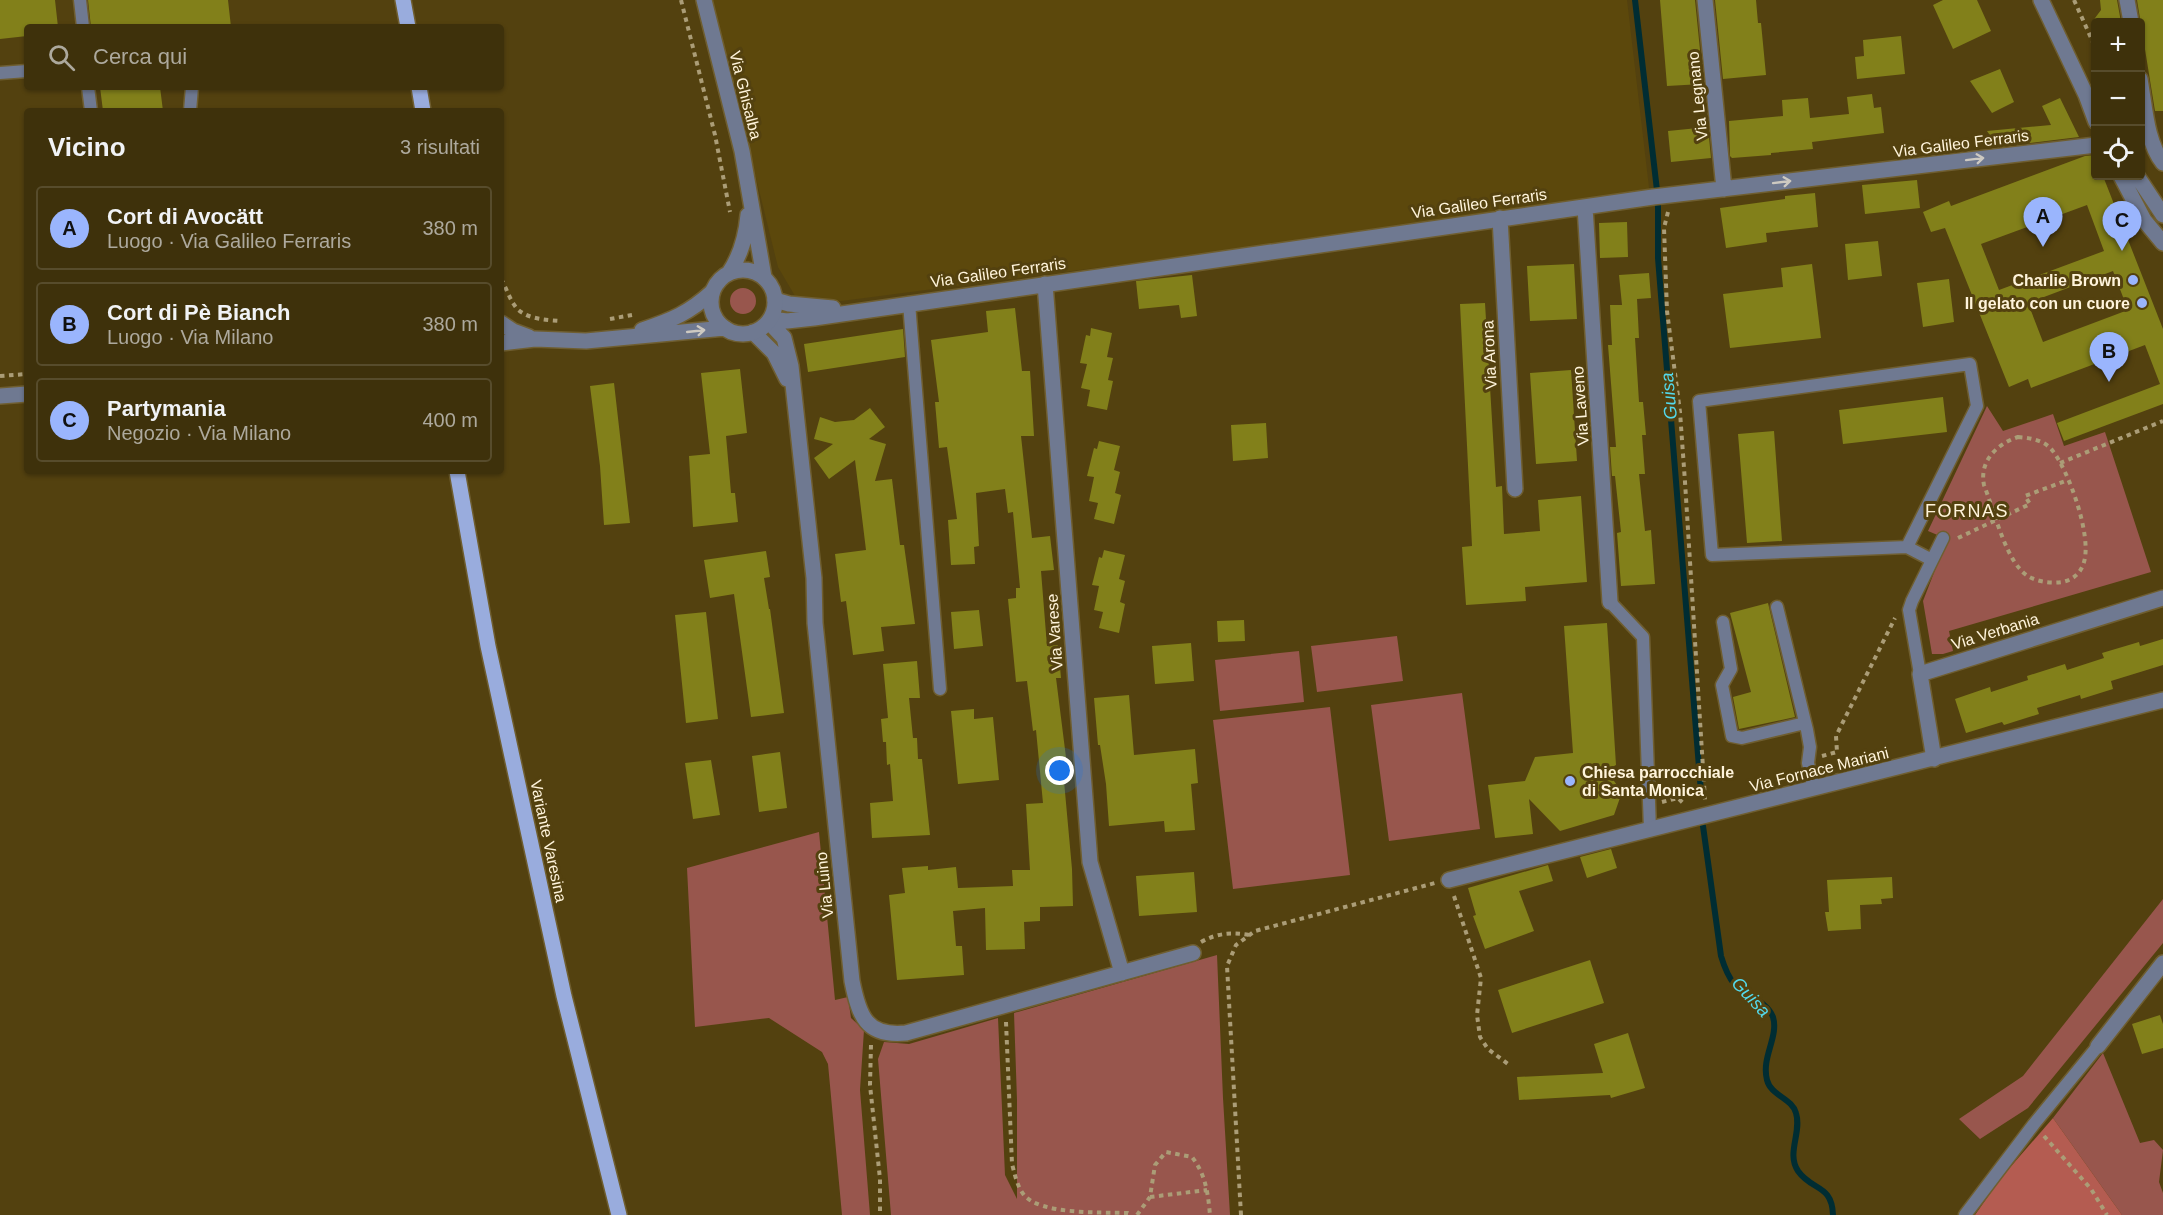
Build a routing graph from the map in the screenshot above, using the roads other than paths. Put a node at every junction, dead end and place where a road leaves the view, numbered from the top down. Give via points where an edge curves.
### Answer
1 (80, 0) edge
2 (403, 0) edge
3 (704, 0) edge
4 (1705, 0) edge
5 (2041, 0) edge
6 (2127, 0) edge
7 (2130, 18) edge
8 (83, 24) edge
9 (407, 24) edge
10 (24, 71) edge
11 (0, 73) edge
12 (88, 90) edge
13 (192, 90) edge
14 (420, 90) edge
15 (2091, 101) edge
16 (2145, 106) edge
17 (91, 108) edge
18 (190, 108) edge
19 (422, 108) edge
20 (2091, 146) edge
21 (2162, 163) edge
22 (2123, 180) edge
23 (2141, 180) edge
24 (1724, 189) junction
25 (749, 200) junction
26 (1585, 207) junction
27 (2163, 215) edge
28 (1500, 218) junction
29 (2163, 243) edge
30 (729, 273) junction
31 (764, 277) junction
32 (1045, 284) junction
33 (712, 292) junction
34 (776, 300) junction
35 (909, 303) junction
36 (868, 310) junction
37 (770, 320) junction
38 (504, 324) edge
39 (726, 328) junction
40 (753, 332) junction
41 (625, 336) junction
42 (535, 339) junction
43 (504, 343) edge
44 (24, 394) edge
45 (0, 396) edge
46 (794, 402) junction
47 (458, 474) edge
48 (1515, 489) dead end
49 (1947, 540) road end
50 (1907, 547) junction
51 (1932, 560) junction
52 (2163, 598) edge
53 (1610, 602) joint
54 (1777, 607) dead end
55 (1723, 622) dead end
56 (1920, 674) junction
57 (940, 689) dead end
58 (2163, 700) edge
59 (1805, 723) junction
60 (1934, 759) junction
61 (1814, 788) junction
62 (1650, 829) junction
63 (1449, 880) road end
64 (1193, 953) road end
65 (2163, 963) edge
66 (1122, 973) junction
67 (2098, 1046) joint
68 (619, 1215) edge
69 (1965, 1215) edge

1 - 8 lane
2 - 9 main road
3 - 25 street, Via Ghisalba
4 - 24 street, Via Legnano
5 - 15 street
6 - 7 street
10 - 11 lane
12 - 17 lane
13 - 18 lane
14 - 19 main road
16 - 21 street via 2151,138
24 -> 20 street, Via Galileo Ferraris
22 - 29 street via 2144,220
23 - 27 street
24 - 26 street, Via Galileo Ferraris
25 - 30 street, Via Ghisalba via 743,247
25 - 31 street, Via Ghisalba
26 - 28 street, Via Galileo Ferraris
26 - 53 street, Via Laveno
28 - 32 street, Via Galileo Ferraris
28 - 48 street, Via Arona
30 - 31 street via 751,270
30 - 33 street
31 - 34 street
32 - 35 street, Via Galileo Ferraris
32 - 66 street, Via Varese via 1090,862
33 - 39 street via 713,312
33 - 41 street via 694,308 669,321
34 - 36 street, Via Galileo Ferraris via 812,307
34 - 37 street
35 - 36 street, Via Galileo Ferraris
35 - 57 lane
36 - 37 street, Via Galileo Ferraris
37 - 40 street
37 - 46 street, Via Luino via 787,346
38 - 42 street
39 - 40 street
41 -> 39 street
40 - 46 street, Via Luino via 780,361
41 - 42 street via 586,341
42 - 43 street
44 - 45 street
46 - 66 street, Via Luino via 852,981 860,1012 876,1030 906,1033
47 - 68 main road, Variante Varesina via 489,646 554,949
49 - 51 lane
50 - 50 lane via 1977,406 1970,364 1699,401 1712,555
50 - 51 lane
51 - 56 lane via 1910,610
52 - 56 street, Via Verbania
53 - 62 lane via 1643,637
54 - 59 lane
55 - 59 lane via 1731,669 1722,685 1732,736 1742,738
56 - 60 street
58 - 60 street, Via Fornace Mariani
59 - 61 lane
60 - 61 street, Via Fornace Mariani
61 - 62 street, Via Fornace Mariani
62 - 63 street, Via Fornace Mariani
64 - 66 street
65 - 67 street
67 - 69 lane

